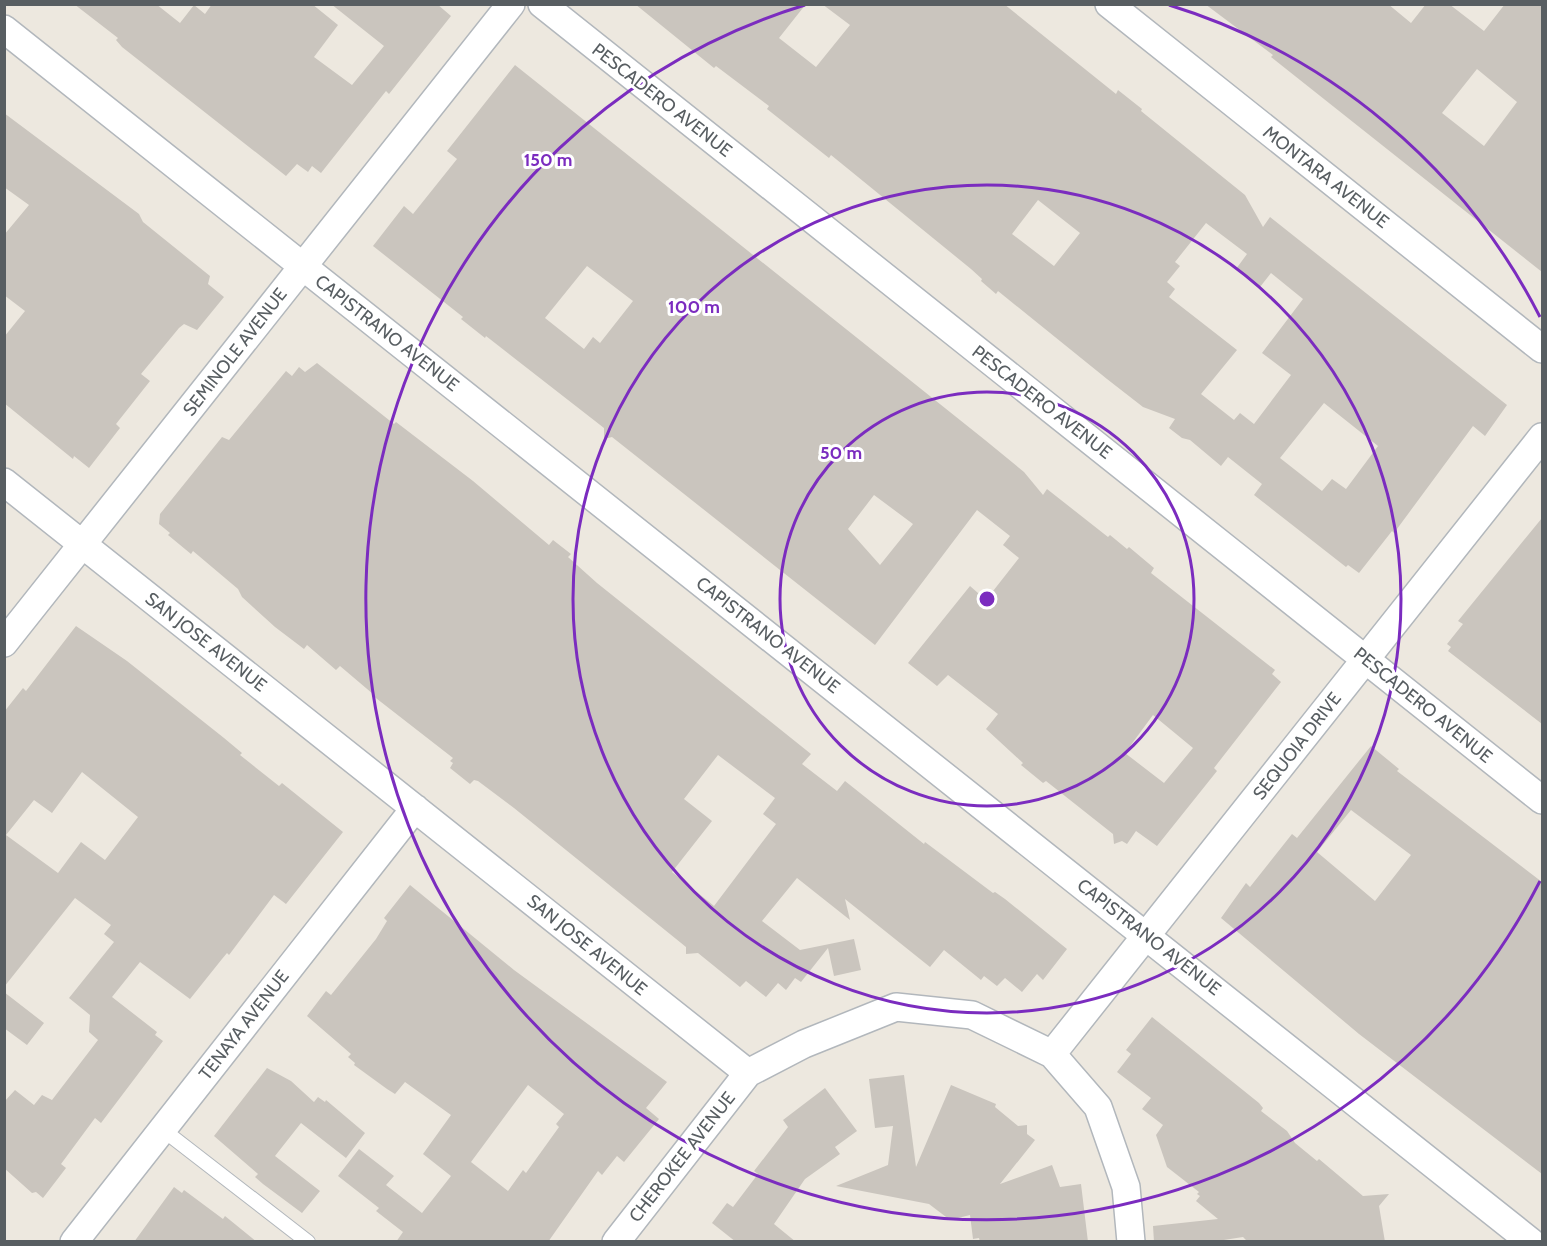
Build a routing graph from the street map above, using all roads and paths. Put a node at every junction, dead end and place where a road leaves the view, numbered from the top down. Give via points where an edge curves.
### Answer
1 (511, 4) edge
2 (542, 4) edge
3 (1109, 4) edge
4 (4, 29) edge
5 (303, 266) junction
6 (1542, 349) edge
7 (1542, 437) edge
8 (4, 482) edge
9 (83, 544) junction
10 (4, 643) edge
11 (1366, 659) junction
12 (1542, 800) edge
13 (415, 808) junction
14 (1146, 936) junction
15 (1052, 1054) junction
16 (748, 1073) junction
17 (162, 1129) junction
18 (74, 1242) edge
19 (308, 1242) edge
20 (616, 1242) edge
21 (1131, 1242) edge
22 (1531, 1242) edge

1 - 5 street, SEMINOLE AVENUE
2 - 11 street, PESCADERO AVENUE
3 - 6 street, MONTARA AVENUE
4 - 5 street, CAPISTRANO AVENUE
5 - 9 street, SEMINOLE AVENUE
5 - 14 street, CAPISTRANO AVENUE
7 - 11 street, SEQUOIA DRIVE
8 - 9 street, SAN JOSE AVENUE
9 - 10 street, SEMINOLE AVENUE
9 - 13 street, SAN JOSE AVENUE
11 - 12 street, PESCADERO AVENUE
11 - 14 street, SEQUOIA DRIVE
13 - 16 street, SAN JOSE AVENUE
13 - 17 street, TENAYA AVENUE
14 - 15 street, SEQUOIA DRIVE
14 - 22 street, CAPISTRANO AVENUE
15 - 16 street via 972,1015 896,1007 804,1044
15 - 21 street via 1098,1107 1126,1187
16 - 20 street, CHEROKEE AVENUE
17 - 18 street, TENAYA AVENUE
17 - 19 lane

